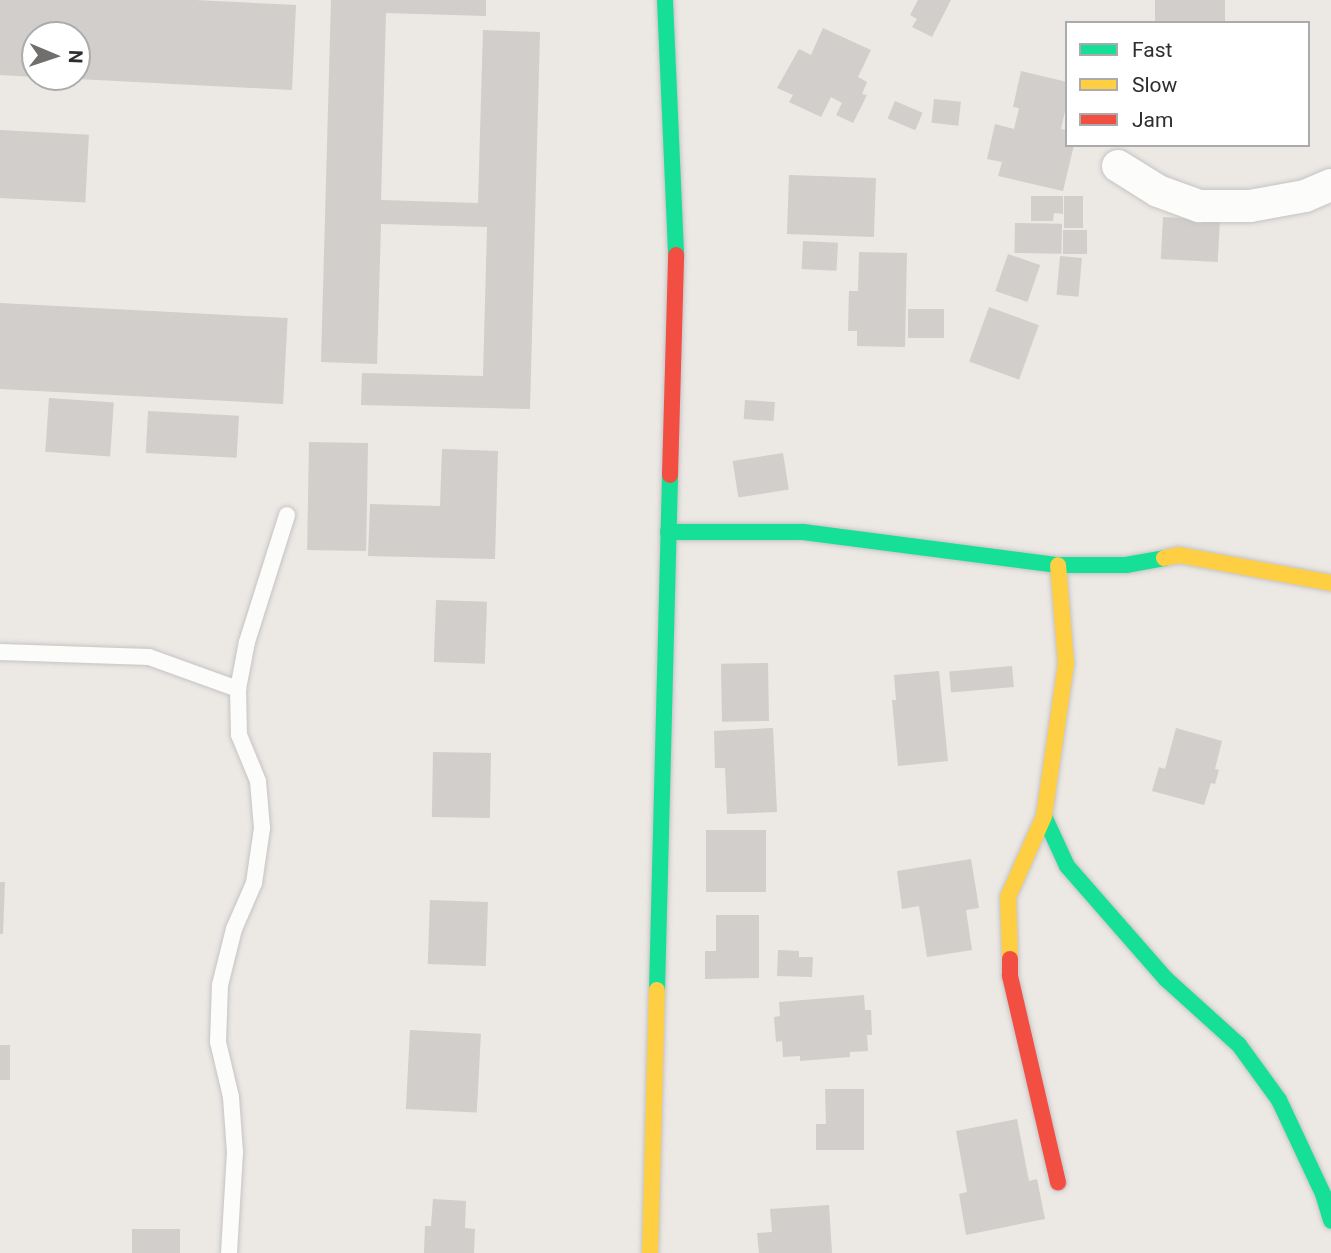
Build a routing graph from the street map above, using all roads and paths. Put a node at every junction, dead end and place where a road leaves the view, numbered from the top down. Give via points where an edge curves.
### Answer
1 (665, 0) edge
2 (1118, 166) dead end
3 (1331, 186) edge
4 (287, 515) dead end
5 (668, 532) junction
6 (1058, 565) junction
7 (1331, 583) edge
8 (0, 652) edge
9 (237, 688) junction
10 (1044, 816) junction
11 (1058, 1182) dead end
12 (1331, 1221) edge
13 (229, 1253) edge
14 (650, 1253) edge

1 - 5 street via 676,237
2 - 3 street via 1158,191 1199,206 1250,206
4 - 9 lane
5 - 6 street via 803,532
5 - 14 street
6 - 7 street via 1126,565 1179,555
6 - 10 street via 1066,664
8 - 9 lane via 149,657
9 - 13 lane via 239,735 258,781 262,828 254,883 234,929 220,985 218,1042 231,1097 235,1152
10 - 11 street via 1007,897 1010,962
10 - 12 street via 1067,866 1166,979 1239,1045 1263,1078 1323,1194

